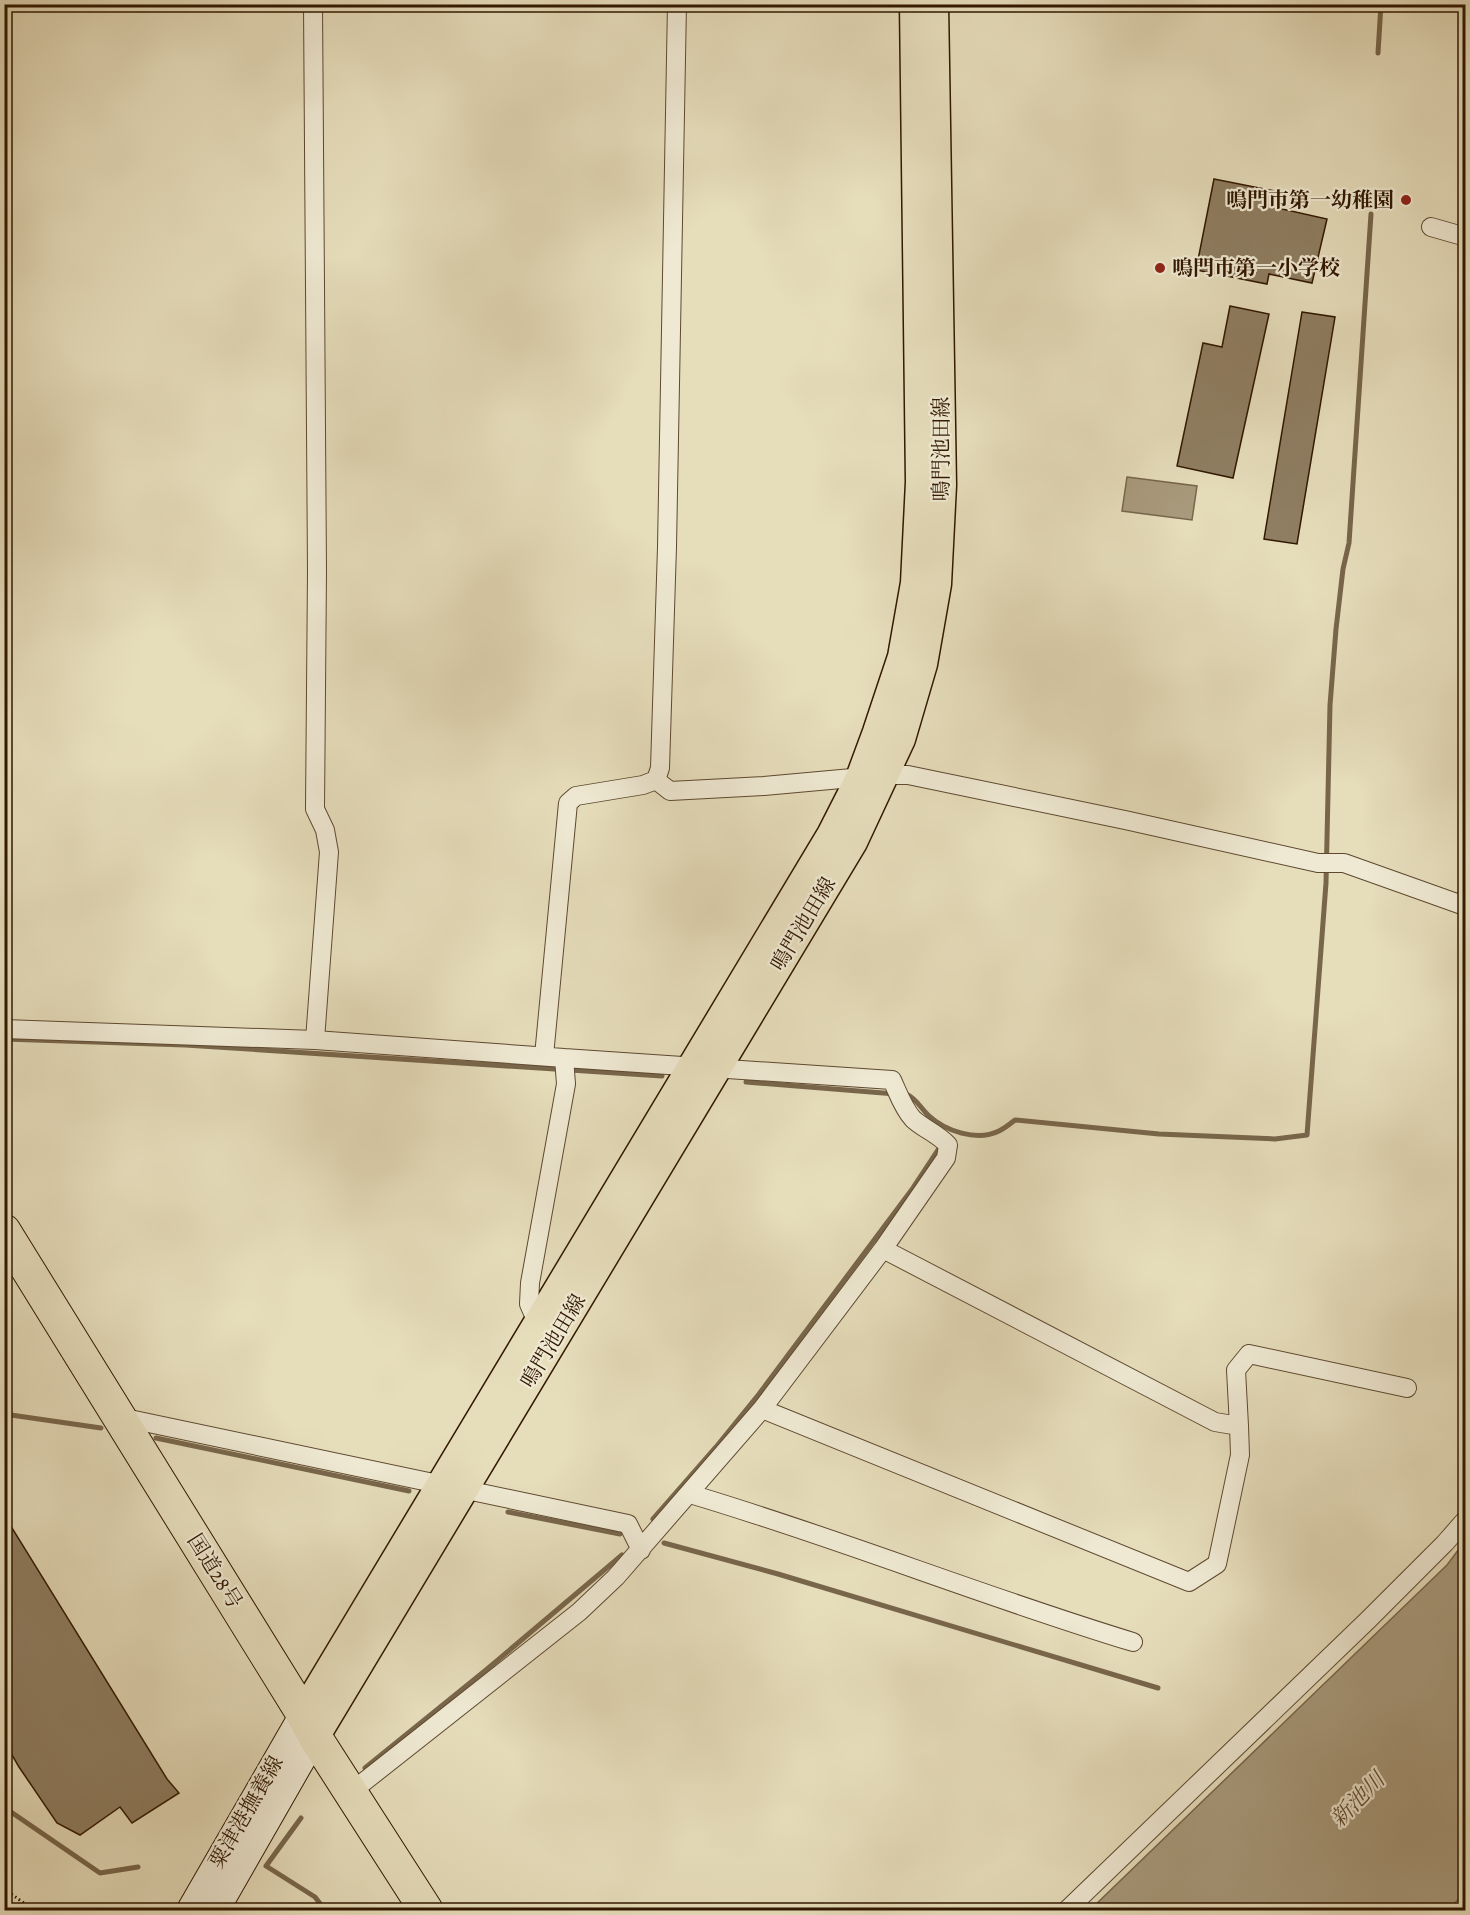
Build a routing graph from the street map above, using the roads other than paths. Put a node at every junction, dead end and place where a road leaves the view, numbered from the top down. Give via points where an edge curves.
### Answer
1 (314, 4) edge
2 (677, 4) edge
3 (914, 4) edge
4 (934, 4) edge
5 (1431, 226) dead end
6 (1466, 237) edge
7 (873, 777) junction
8 (656, 780) junction
9 (1466, 897) edge
10 (4, 1029) edge
11 (315, 1040) junction
12 (544, 1056) junction
13 (565, 1061) junction
14 (704, 1068) junction
15 (4, 1231) edge
16 (883, 1249) junction
17 (537, 1322) junction
18 (1407, 1388) dead end
19 (762, 1409) junction
20 (120, 1418) junction
21 (1239, 1426) junction
22 (452, 1487) junction
23 (690, 1494) junction
24 (1466, 1519) edge
25 (641, 1550) junction
26 (1133, 1642) dead end
27 (309, 1725) junction
28 (351, 1792) junction
29 (190, 1911) edge
30 (216, 1911) edge
31 (426, 1911) edge
32 (1067, 1911) edge

1 - 11 street via 315,809 325,830 329,852
2 - 8 street via 667,548 660,768
3 - 7 main road, 鳴門池田線 via 920,482 915,583
4 - 7 main road, 鳴門池田線 via 942,485 938,584 923,664 901,739
5 - 6 street
7 - 8 street via 669,791
7 - 9 street via 919,778 1318,864 1344,863 1462,905
7 - 14 main road, 鳴門池田線 via 831,834
8 - 12 street via 576,796 568,803
10 - 11 street
11 - 12 street
12 - 13 street
13 - 14 street
13 - 17 street via 566,1084 530,1283 530,1304
14 - 16 street via 892,1080 914,1119 948,1145 946,1158
14 - 17 main road, 鳴門池田線
14 - 22 main road, 鳴門池田線
15 - 20 highway, 国道28号
16 - 19 street
16 - 21 street via 1215,1422
17 - 22 main road, 鳴門池田線
18 - 21 street via 1249,1354 1236,1370
19 - 21 street via 1189,1582 1217,1564 1240,1455
19 - 23 street
20 - 22 street
20 - 27 highway, 国道28号
22 - 25 street via 628,1524
22 - 27 main road, 鳴門池田線
23 - 25 street
23 - 26 street via 776,1519 959,1586
24 - 32 street via 1368,1620
25 - 28 street via 579,1611
27 - 28 highway, 国道28号
27 - 29 main road, 粟津港撫養線
27 - 30 main road, 粟津港撫養線
28 - 31 highway, 国道28号

